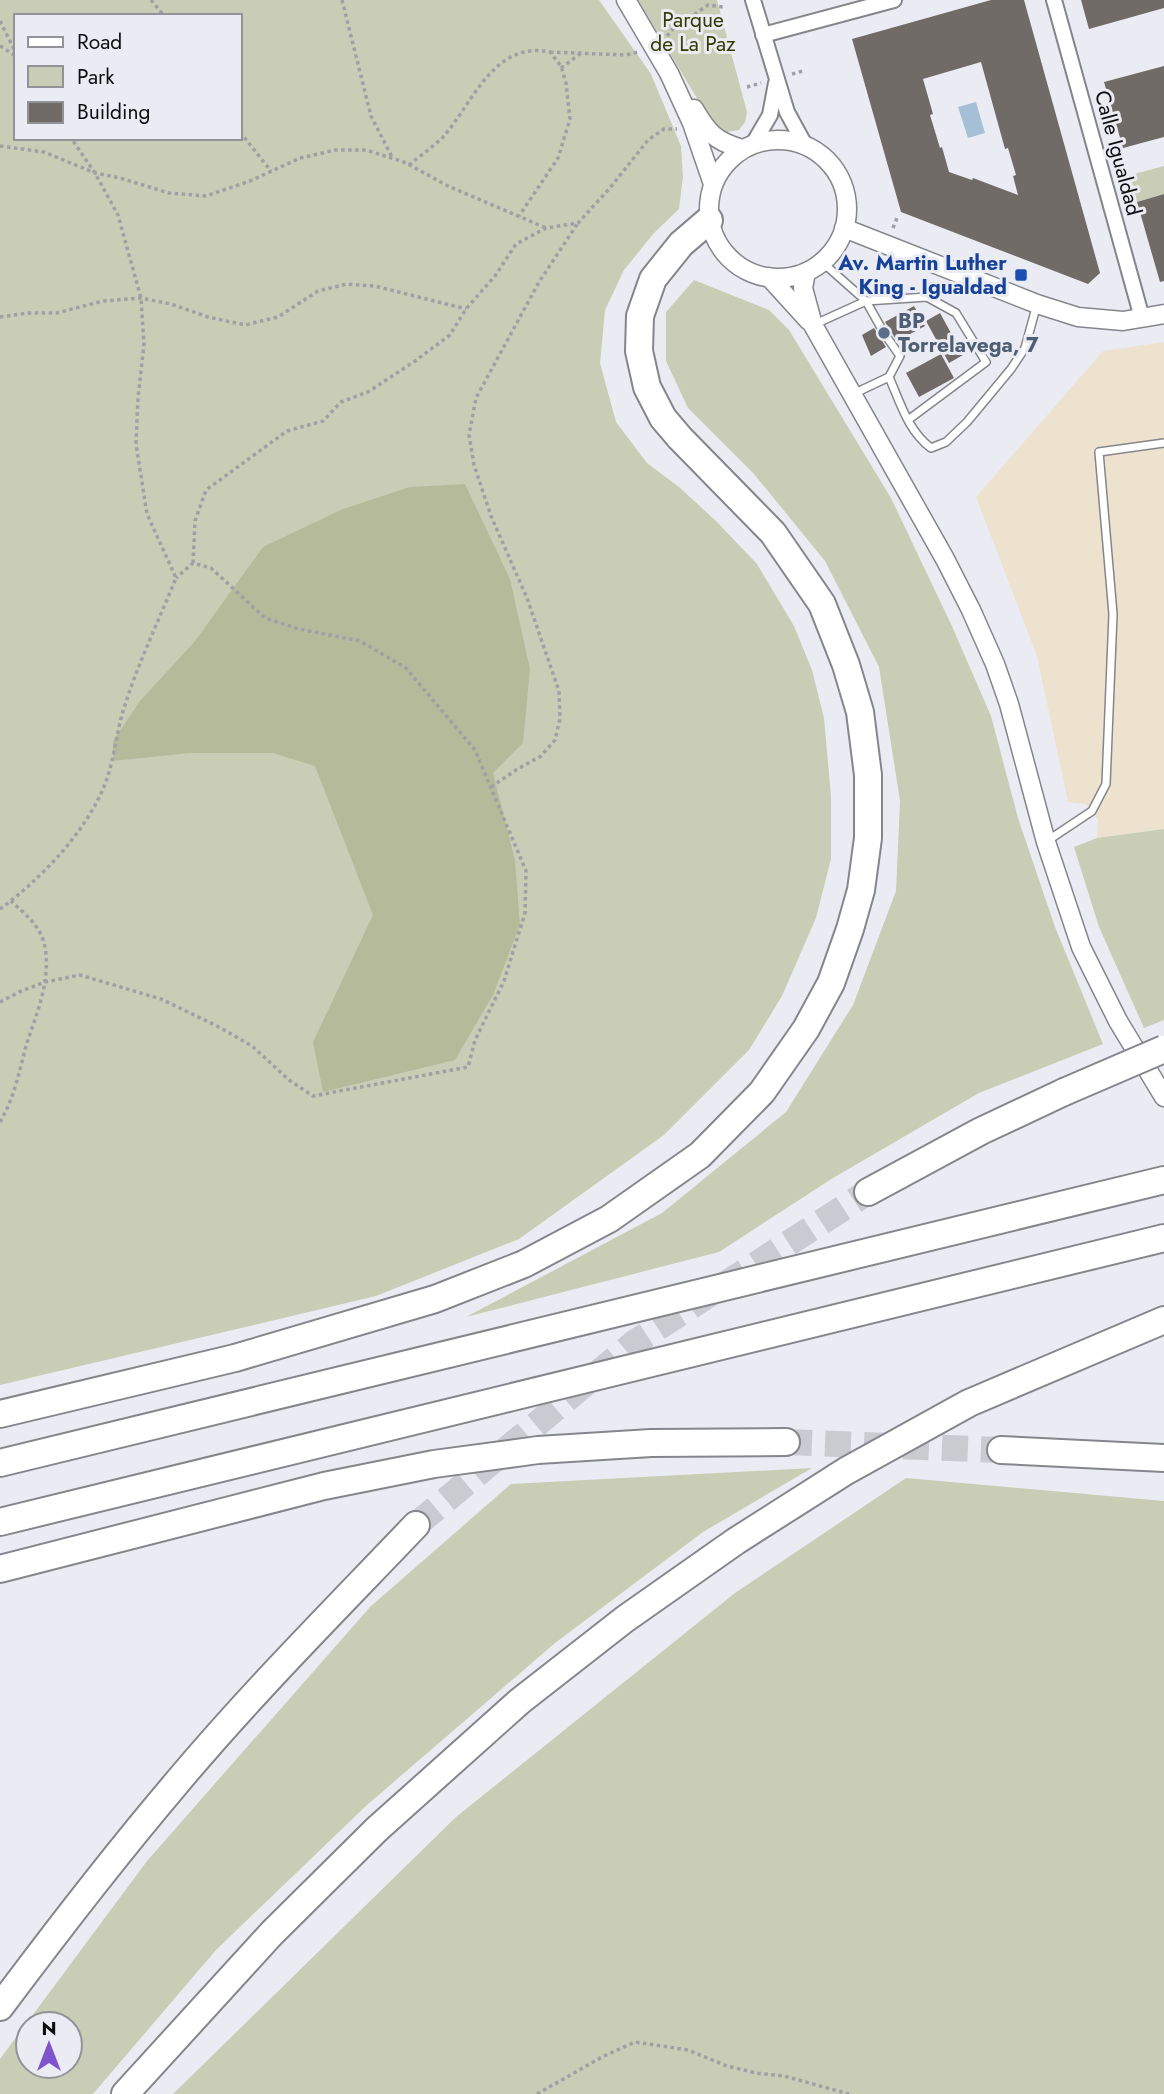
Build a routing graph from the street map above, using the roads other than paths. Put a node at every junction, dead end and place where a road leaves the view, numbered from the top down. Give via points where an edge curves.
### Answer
1 (626, 0) edge
2 (753, 0) edge
3 (894, 0) edge
4 (1054, 0) edge
5 (763, 35) junction
6 (669, 73) junction
7 (776, 79) junction
8 (805, 145) junction
9 (748, 146) junction
10 (713, 184) junction
11 (709, 220) junction
12 (844, 228) junction
13 (822, 262) junction
14 (806, 272) junction
15 (769, 277) junction
16 (866, 301) junction
17 (1037, 304) junction
18 (1164, 314) edge
19 (1142, 318) junction
20 (813, 325) junction
21 (889, 377) junction
22 (853, 394) junction
23 (908, 420) junction
24 (1164, 443) edge
25 (1046, 842) junction
26 (1164, 1049) edge
27 (1164, 1097) edge
28 (1164, 1180) edge
29 (868, 1192) tunnel mouth
30 (1164, 1238) edge
31 (1152, 1324) edge
32 (0, 1414) edge
33 (786, 1442) tunnel mouth
34 (1001, 1450) tunnel mouth
35 (1164, 1458) edge
36 (0, 1463) edge
37 (0, 1522) edge
38 (416, 1525) tunnel mouth
39 (0, 1569) edge
40 (0, 2007) edge
41 (125, 2094) edge

1 - 6 street
2 - 5 street
3 - 5 street
4 - 19 street, Calle Igualdad
5 - 7 street
6 - 9 street via 711,136 725,144
6 - 10 street
7 - 8 street
7 - 9 street via 770,115
8 - 9 street via 778,140
8 - 12 street via 826,159 840,179 847,201
9 - 10 street via 720,169
10 - 11 street
11 - 15 street via 728,257
11 - 32 highway via 681,244 653,279 644,303 639,351 647,387 663,418 773,533 822,604 860,712 868,775 868,838 861,890 831,983 806,1029 762,1091 700,1155 609,1219 524,1264 435,1299 235,1358
12 - 13 street
12 - 17 street
13 - 14 street
13 - 16 lane
14 - 15 street
14 - 20 street via 803,288
15 - 20 street
16 - 20 lane
16 - 21 lane via 900,356
16 - 23 lane via 928,297 956,313 986,362
17 - 19 street via 1078,317
17 - 23 lane via 1025,348 946,442 931,447 919,439
18 - 19 street
20 - 22 street
21 - 22 lane
21 - 23 lane
22 - 25 street via 945,559 995,664
24 - 25 lane via 1099,452 1114,614 1105,784 1092,811
25 - 27 street via 1081,947
26 - 29 highway, bridge via 981,1131
28 - 36 highway
30 - 37 highway
31 - 41 highway via 970,1404 846,1471 625,1619 520,1701 377,1829 272,1933
33 - 39 highway via 538,1450 435,1464 324,1486
34 - 35 highway
38 - 40 highway via 175,1785

